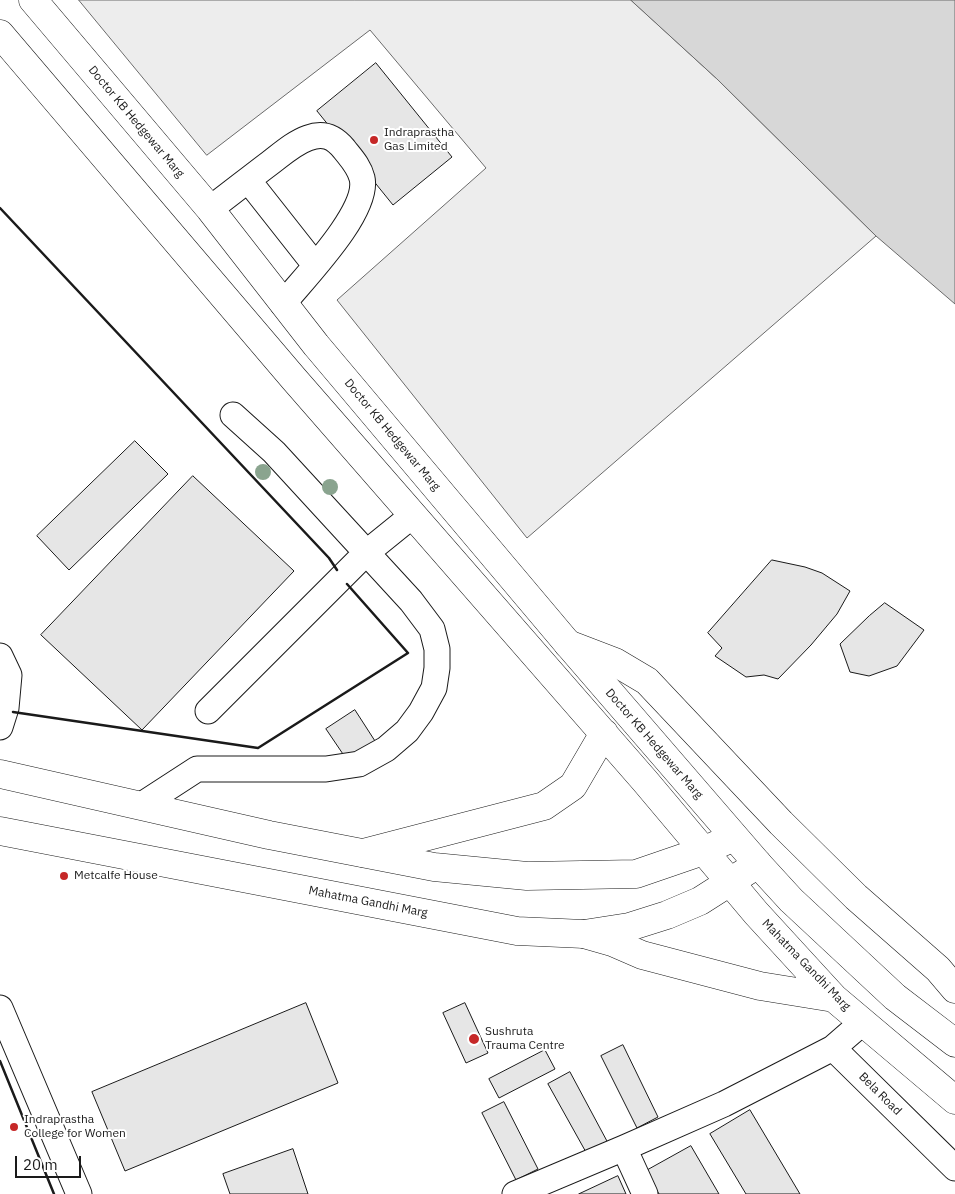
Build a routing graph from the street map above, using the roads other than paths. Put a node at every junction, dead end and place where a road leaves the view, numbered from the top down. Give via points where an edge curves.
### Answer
1 (33, 0) edge
2 (3, 43) edge
3 (248, 180) junction
4 (210, 209) junction
5 (315, 265) junction
6 (283, 304) junction
7 (233, 414) dead end
8 (413, 515) junction
9 (366, 553) junction
10 (568, 644) junction
11 (0, 656) edge
12 (208, 711) dead end
13 (0, 727) edge
14 (604, 733) junction
15 (0, 774) edge
16 (140, 806) junction
17 (0, 831) edge
18 (734, 837) junction
19 (703, 851) junction
20 (363, 853) junction
21 (758, 864) junction
22 (729, 883) junction
23 (584, 934) junction
24 (955, 989) edge
25 (834, 998) junction
26 (0, 1008) edge
27 (863, 1022) junction
28 (955, 1043) edge
29 (833, 1048) junction
30 (955, 1100) edge
31 (624, 1148) junction
32 (955, 1168) edge
33 (79, 1194) edge
34 (515, 1194) edge
35 (645, 1194) edge

1 - 4 main road, Doctor KB Hedgewar Marg
2 - 8 main road
3 - 4 street
3 - 5 street
3 - 5 street via 300,141 320,134 331,136 359,168 363,180 357,207 341,235
4 - 6 main road, Doctor KB Hedgewar Marg
5 - 6 street
6 - 10 main road, Doctor KB Hedgewar Marg
7 - 9 street via 274,452
8 - 9 street
8 - 14 main road
9 - 12 street
9 - 16 street via 432,629 437,649 434,688 407,731 386,749 359,764 326,769 198,769
10 - 18 main road, Doctor KB Hedgewar Marg
10 - 24 main road via 615,662 647,681 782,823 856,897 938,969
11 - 13 street via 9,675 6,708
14 - 19 main road
14 - 20 main road via 573,786 544,806
15 - 16 main road
16 - 20 main road
17 - 23 main road, Mahatma Gandhi Marg via 516,932
18 - 19 main road
18 - 21 main road, Doctor KB Hedgewar Marg
19 - 20 main road via 636,874 527,876 434,867
19 - 22 main road, Mahatma Gandhi Marg
21 - 22 main road, Mahatma Gandhi Marg
21 - 28 main road via 895,997
22 - 23 main road, Mahatma Gandhi Marg via 700,901 667,915 629,927
22 - 25 main road, Mahatma Gandhi Marg
23 - 25 main road via 642,955 760,986
25 - 27 main road, Mahatma Gandhi Marg
26 - 33 street
27 - 29 street
27 - 30 main road, Mahatma Gandhi Marg
29 - 31 street via 724,1104
29 - 32 street, Bela Road
31 - 34 street
31 - 35 street

